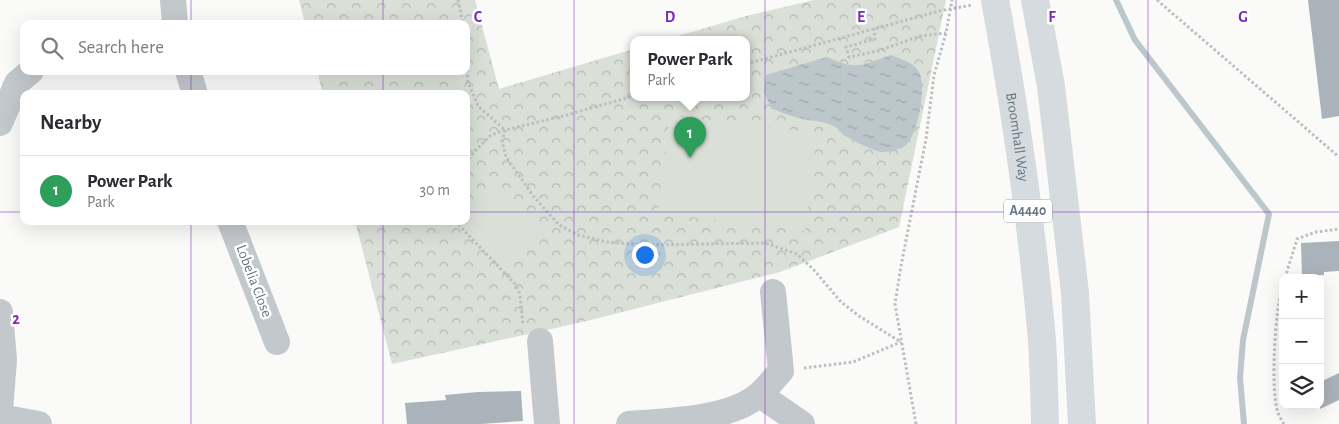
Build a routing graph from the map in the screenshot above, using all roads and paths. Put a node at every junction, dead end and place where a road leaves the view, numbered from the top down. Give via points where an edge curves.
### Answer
1 (173, 0) edge
2 (458, 0) edge
3 (952, 0) edge
4 (1035, 0) edge
5 (1156, 0) edge
6 (985, 2) edge
7 (175, 20) edge
8 (462, 20) edge
9 (874, 28) junction
10 (946, 33) junction
11 (750, 63) edge
12 (26, 75) edge
13 (189, 75) edge
14 (467, 75) edge
15 (194, 90) edge
16 (630, 97) edge
17 (0, 123) edge
18 (505, 130) junction
19 (470, 156) edge
20 (1339, 157) edge
21 (232, 225) edge
22 (459, 225) edge
23 (1339, 229) edge
24 (1286, 274) edge
25 (516, 285) dead end
26 (773, 292) dead end
27 (1279, 295) edge
28 (0, 312) edge
29 (540, 341) dead end
30 (277, 342) dead end
31 (901, 342) junction
32 (781, 371) junction
33 (760, 395) junction
34 (0, 412) edge
35 (0, 417) edge
36 (794, 418) edge
37 (39, 424) edge
38 (547, 424) edge
39 (629, 424) edge
40 (916, 424) edge
41 (1045, 424) edge
42 (1082, 424) edge
43 (1284, 424) edge

1 - 7 street
2 - 8 path
3 - 10 path
4 - 42 highway, A4440 via 1051,86 1075,293
5 - 20 path
6 - 9 path
6 - 41 highway, Broomhall Way / A4440 via 1012,92 1041,330
9 - 10 path via 875,39 846,47 849,56 920,36
9 - 11 path
10 - 31 path via 934,75 926,139 895,304
12 - 17 street via 17,83
13 - 15 street
14 - 18 path via 478,106
16 - 18 path
18 - 19 path via 491,135
18 - 31 path via 502,141 506,157 558,225 578,235 606,242 765,244 797,254 841,302
21 - 30 street, Lobelia Close
22 - 25 path
23 - 24 path via 1297,239
26 - 32 street
27 - 43 path via 1274,376 1278,413
28 - 34 street via 4,360
29 - 38 street
31 - 32 path via 853,362
31 - 40 path
32 - 33 street
33 - 36 street
33 - 39 street via 730,411
35 - 37 street

